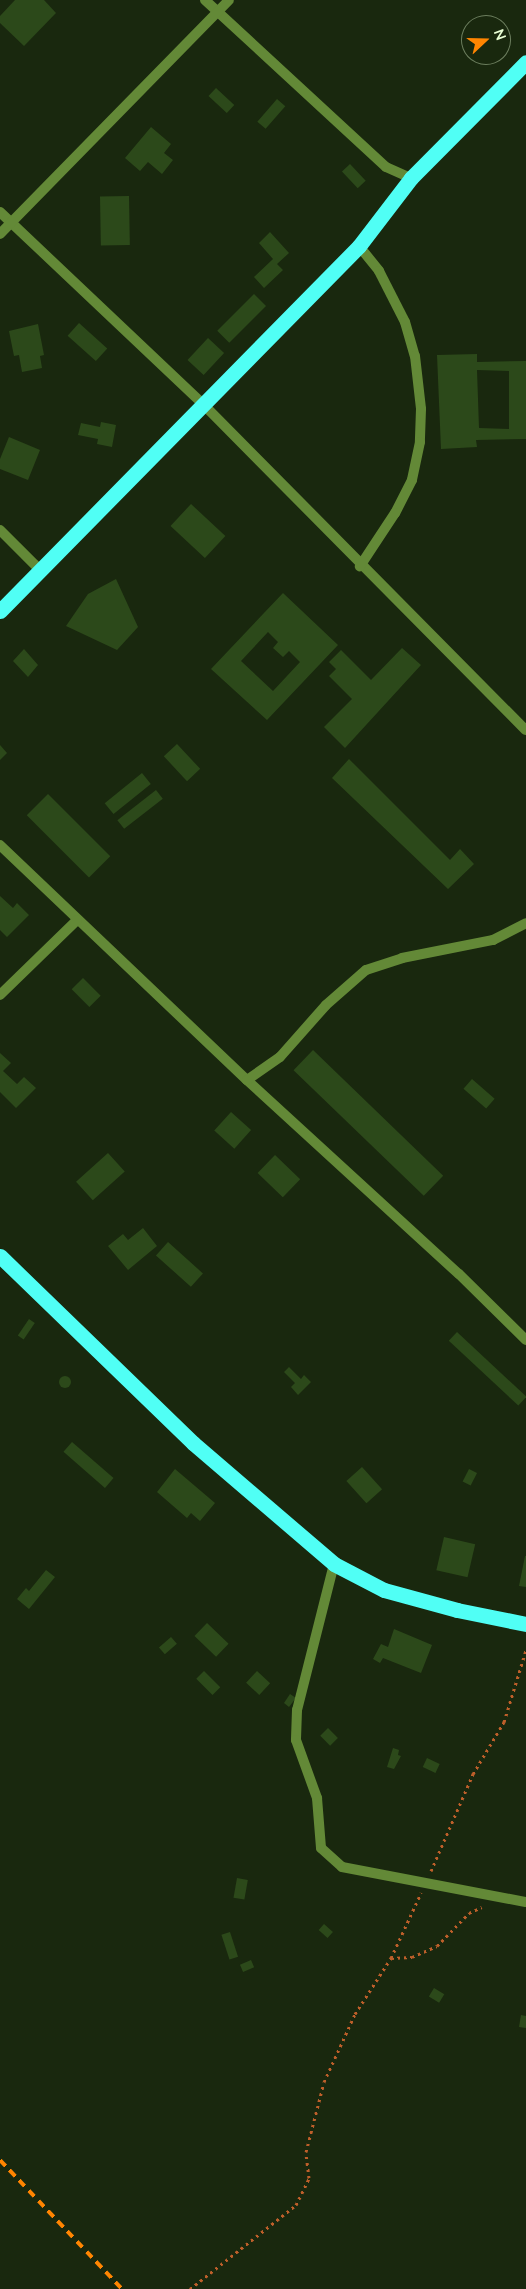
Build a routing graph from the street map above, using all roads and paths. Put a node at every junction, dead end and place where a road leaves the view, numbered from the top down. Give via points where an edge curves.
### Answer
1 (205, 0) edge
2 (229, 0) edge
3 (217, 12) junction
4 (526, 62) edge
5 (411, 178) junction
6 (0, 212) edge
7 (11, 222) junction
8 (0, 234) edge
9 (359, 246) junction
10 (202, 402) junction
11 (0, 530) edge
12 (360, 566) junction
13 (39, 569) junction
14 (0, 611) edge
15 (521, 718) edge
16 (526, 730) edge
17 (0, 845) edge
18 (77, 920) junction
19 (526, 923) edge
20 (0, 994) edge
21 (246, 1080) junction
22 (0, 1256) edge
23 (526, 1340) edge
24 (334, 1564) junction
25 (526, 1624) edge
26 (526, 1650) edge
27 (427, 1881) junction
28 (501, 1899) junction
29 (526, 1902) edge
30 (391, 1958) junction
31 (190, 2289) edge

1 - 3 street
2 - 3 street
3 - 5 street via 386,167
3 - 7 street
4 - 5 highway
5 - 9 highway
6 - 7 street
7 - 8 street
7 - 10 street
9 - 10 highway
9 - 12 street via 379,271 405,322 415,356 421,409 420,442 412,480 395,513
10 - 12 street
10 - 13 highway
11 - 13 street
12 - 15 street
13 - 14 highway
15 - 16 street
17 - 18 street
18 - 20 street
18 - 21 street
19 - 21 street via 492,940 402,958 366,970 326,1005 280,1057
21 - 23 street via 459,1274
22 - 24 highway via 193,1443
24 - 25 highway via 384,1590
24 - 27 street via 297,1710 296,1730 296,1740 317,1798 322,1848 342,1867
26 - 27 path via 504,1722 473,1774
27 - 28 street
27 - 30 path
28 - 29 street
28 - 30 path via 469,1913 437,1946 412,1957
30 - 31 path via 355,2014 324,2082 306,2152 310,2178 296,2205

